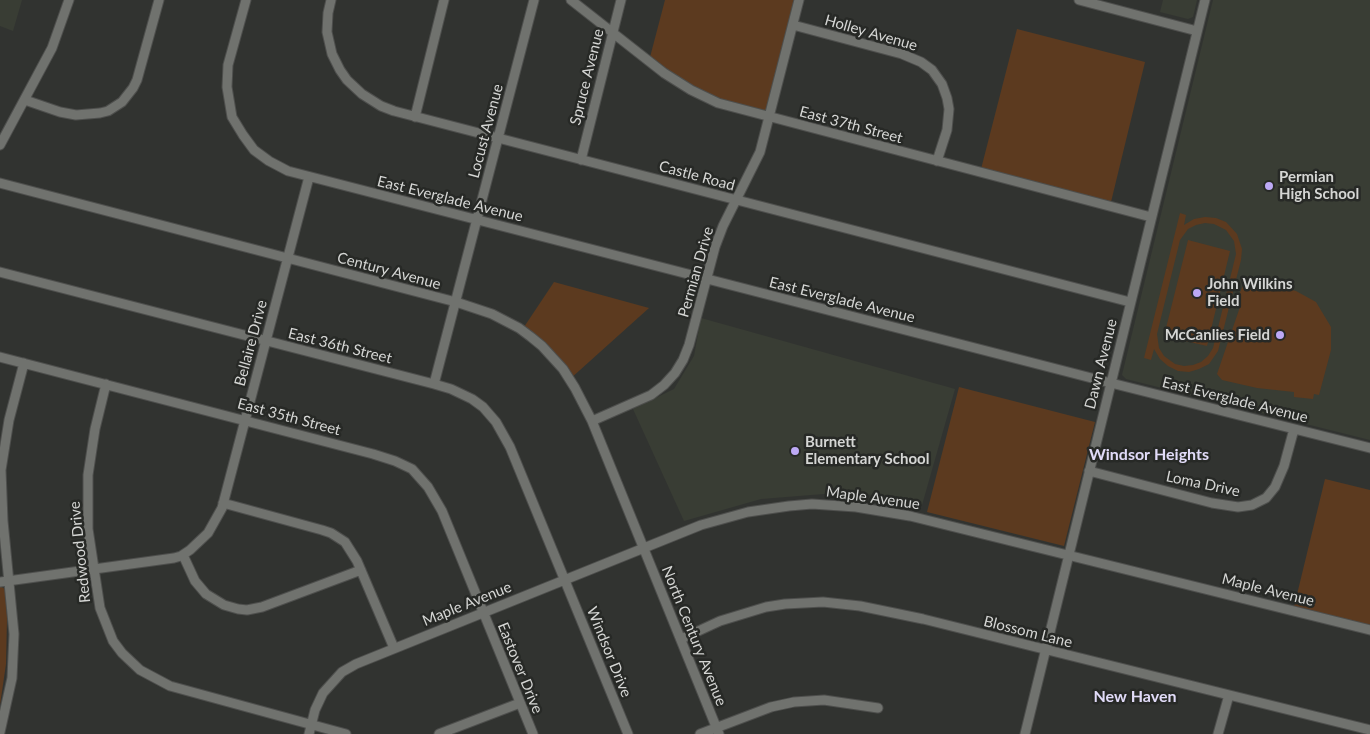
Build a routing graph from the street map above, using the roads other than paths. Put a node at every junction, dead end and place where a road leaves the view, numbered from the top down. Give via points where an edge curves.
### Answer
1 (69, 0) edge
2 (158, 0) edge
3 (246, 0) edge
4 (331, 0) edge
5 (444, 0) edge
6 (534, 0) edge
7 (571, 0) edge
8 (621, 0) edge
9 (799, 0) edge
10 (1079, 0) edge
11 (1205, 0) edge
12 (793, 25) junction
13 (1197, 31) junction
14 (612, 33) junction
15 (25, 100) junction
16 (415, 117) junction
17 (769, 118) junction
18 (498, 138) junction
19 (0, 145) edge
20 (580, 160) junction
21 (937, 162) junction
22 (308, 177) junction
23 (0, 183) edge
24 (736, 200) junction
25 (1151, 217) junction
26 (477, 220) junction
27 (287, 258) junction
28 (0, 272) edge
29 (707, 280) junction
30 (456, 302) junction
31 (1130, 302) junction
32 (266, 341) junction
33 (0, 357) edge
34 (24, 363) junction
35 (1111, 383) junction
36 (106, 384) junction
37 (434, 384) junction
38 (245, 420) junction
39 (592, 422) junction
40 (1294, 429) junction
41 (1370, 448) edge
42 (1089, 471) junction
43 (223, 503) junction
44 (643, 548) junction
45 (1068, 554) junction
46 (183, 555) junction
47 (94, 569) junction
48 (361, 570) junction
49 (564, 580) junction
50 (5, 581) edge
51 (483, 613) junction
52 (1370, 630) edge
53 (681, 639) junction
54 (394, 648) junction
55 (1045, 650) junction
56 (1229, 695) junction
57 (520, 703) junction
58 (878, 708) dead end
59 (310, 729) edge
60 (1370, 730) edge
61 (718, 731) edge
62 (0, 732) edge
63 (346, 734) edge
64 (439, 734) edge
65 (533, 734) edge
66 (628, 734) edge
67 (700, 734) edge
68 (1024, 734) edge
69 (1218, 734) edge

1 - 15 street via 52,48
2 - 15 street via 137,80 122,102 108,111 76,115
3 - 22 street, East Everglade Avenue via 228,66 227,87 232,117 254,150 288,171
4 - 16 street, Castle Road via 328,32 332,54 340,70 354,88 370,100
5 - 16 street
6 - 18 street, Locust Avenue
7 - 14 street, East 37th Street
8 - 14 street, Spruce Avenue
9 - 12 street, Permian Drive
10 - 13 street
11 - 13 street, Dawn Avenue
12 - 17 street, Permian Drive
12 - 21 street, Holley Avenue via 902,54 932,70 942,84 949,109
13 - 25 street, Dawn Avenue
14 - 17 street, East 37th Street via 690,90 718,103
14 - 20 street, Spruce Avenue
15 - 19 street
16 - 18 street, Castle Road
17 - 21 street, East 37th Street
17 - 24 street, Permian Drive via 760,152
18 - 20 street, Castle Road
18 - 26 street, Locust Avenue
20 - 24 street, Castle Road
21 - 25 street, East 37th Street
22 - 26 street, East Everglade Avenue
22 - 27 street, Bellaire Drive
23 - 27 street, Century Avenue
24 - 29 street, Permian Drive via 715,247
24 - 31 street, Castle Road
25 - 31 street, Dawn Avenue
26 - 29 street, East Everglade Avenue
26 - 30 street, Locust Avenue
27 - 30 street, Century Avenue
27 - 32 street, Bellaire Drive
28 - 32 street, East 36th Street
29 - 35 street, East Everglade Avenue
29 - 39 street, Permian Drive via 689,345 675,373 651,395
30 - 37 street, Locust Avenue
30 - 39 street, Century Avenue via 506,321 542,346 570,379
31 - 35 street, Dawn Avenue
32 - 37 street, East 36th Street
32 - 38 street, Bellaire Drive
33 - 34 street, East 35th Street
34 - 36 street, East 35th Street
34 - 50 street via 9,420 1,470
35 - 40 street, East Everglade Avenue
35 - 42 street, Dawn Avenue
36 - 38 street, East 35th Street
36 - 47 street, Redwood Drive via 94,429 88,475 88,529
37 - 49 street, East 36th Street via 472,399 496,422 510,447
38 - 43 street, Bellaire Drive
38 - 51 street, East 35th Street via 373,454 412,469 428,487 442,511
39 - 44 street, Century Avenue
40 - 41 street, East Everglade Avenue
40 - 42 street, Loma Drive via 1275,487 1266,498 1252,506 1220,504
42 - 45 street, Dawn Avenue
43 - 46 street, Bellaire Drive via 208,533
43 - 48 street via 331,533 349,547
44 - 45 street, Maple Avenue via 739,514 812,504 900,514
44 - 49 street, Maple Avenue
44 - 53 street, North Century Avenue
45 - 52 street, Maple Avenue
45 - 55 street, Dawn Avenue
46 - 47 street, Bellaire Drive
46 - 48 street via 195,581 206,594 238,609 262,607
47 - 50 street, Bellaire Drive
47 - 59 street, Redwood Drive via 100,608 108,630 122,653 140,670 170,686
48 - 54 street
49 - 51 street, Maple Avenue
49 - 66 street, Windsor Drive
50 - 62 street via 14,634 12,678
51 - 54 street, Maple Avenue
51 - 57 street, Eastover Drive
53 - 55 street, Blossom Lane via 748,612 785,604 823,602 881,610
53 - 61 street, North Century Avenue
54 - 59 street, Maple Avenue via 356,664 335,678 320,698
55 - 56 street, Blossom Lane
55 - 68 street, Dawn Avenue
56 - 60 street, Blossom Lane
56 - 69 street
57 - 64 street
57 - 65 street, Eastover Drive
58 - 61 street via 824,700 794,702 770,707
59 - 63 street, Redwood Drive
61 - 67 street

